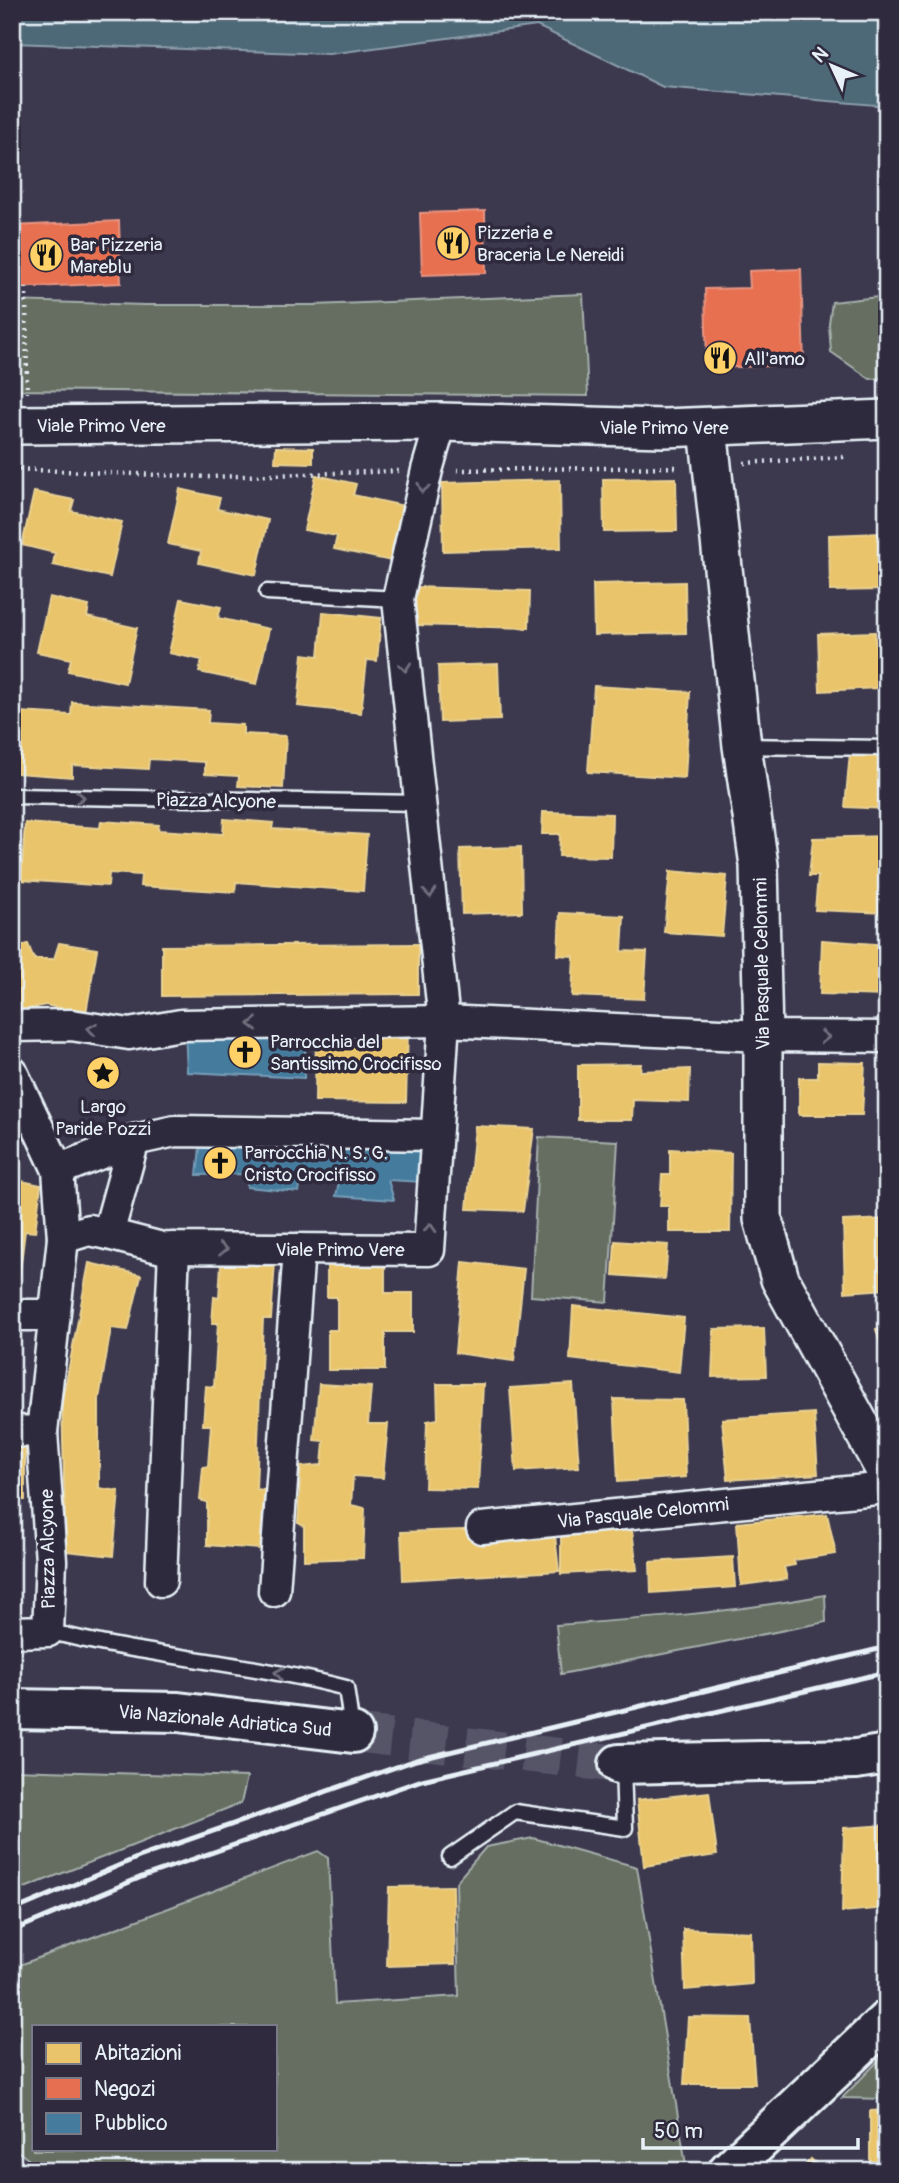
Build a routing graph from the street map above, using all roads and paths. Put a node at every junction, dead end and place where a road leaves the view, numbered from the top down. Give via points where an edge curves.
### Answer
1 (26, 287) dead end
2 (887, 419) edge
3 (441, 422) junction
4 (20, 425) edge
5 (708, 428) junction
6 (849, 455) dead end
7 (734, 463) dead end
8 (685, 466) dead end
9 (12, 469) edge
10 (427, 470) junction
11 (267, 592) dead end
12 (398, 599) junction
13 (742, 746) junction
14 (887, 747) edge
15 (12, 796) edge
16 (420, 803) junction
17 (444, 1021) junction
18 (12, 1026) edge
19 (763, 1036) junction
20 (887, 1037) edge
21 (12, 1072) edge
22 (435, 1135) junction
23 (134, 1140) junction
24 (58, 1170) junction
25 (108, 1234) junction
26 (63, 1238) junction
27 (174, 1248) junction
28 (299, 1249) junction
29 (12, 1315) edge
30 (54, 1315) junction
31 (12, 1431) edge
32 (42, 1432) junction
33 (887, 1474) edge
34 (887, 1488) edge
35 (482, 1528) dead end
36 (161, 1581) dead end
37 (274, 1591) dead end
38 (48, 1631) junction
39 (12, 1632) edge
40 (12, 1709) edge
41 (353, 1733) joint
42 (877, 1760) edge
43 (621, 1764) joint
44 (450, 1857) dead end
45 (887, 2020) edge
46 (728, 2171) edge

1 - 4 path
2 - 5 street, Viale Primo Vere
3 - 4 street, Viale Primo Vere
3 - 5 street, Viale Primo Vere
3 - 10 street
5 - 13 street, Via Pasquale Celommi
6 - 7 path, Viale Primo Vere
8 - 10 path, Viale Primo Vere
9 - 10 path, Viale Primo Vere via 209,477
10 -> 12 street
11 - 12 lane
12 -> 16 street
13 - 14 lane
13 - 19 street, Via Pasquale Celommi via 759,865
15 -> 16 lane, Piazza Alcyone
16 -> 17 street
17 -> 18 street via 181,1025 129,1034 71,1026
17 - 19 street
17 - 22 street, Viale Primo Vere
19 -> 20 street
19 - 33 street, Via Pasquale Celommi via 763,1219 780,1279
21 - 24 street, Piazza Alcyone
22 - 23 street via 175,1131
28 -> 22 street, Viale Primo Vere via 429,1250
23 - 24 street
23 - 25 street
24 - 26 street, Piazza Alcyone
25 - 26 street via 89,1230
25 - 27 street, Viale Primo Vere
26 - 30 street, Piazza Alcyone
27 -> 28 street, Viale Primo Vere
27 - 36 street
28 - 37 street
29 - 30 street
30 - 32 street, Piazza Alcyone
31 - 32 street
32 - 38 street, Piazza Alcyone via 51,1561
34 - 35 street, Via Pasquale Celommi
38 - 39 street, Piazza Alcyone
41 -> 38 lane via 346,1688
40 - 41 main road, Via Nazionale Adriatica Sud via 178,1712
42 - 43 main road
43 - 44 lane via 625,1828 515,1812
45 - 46 main road

